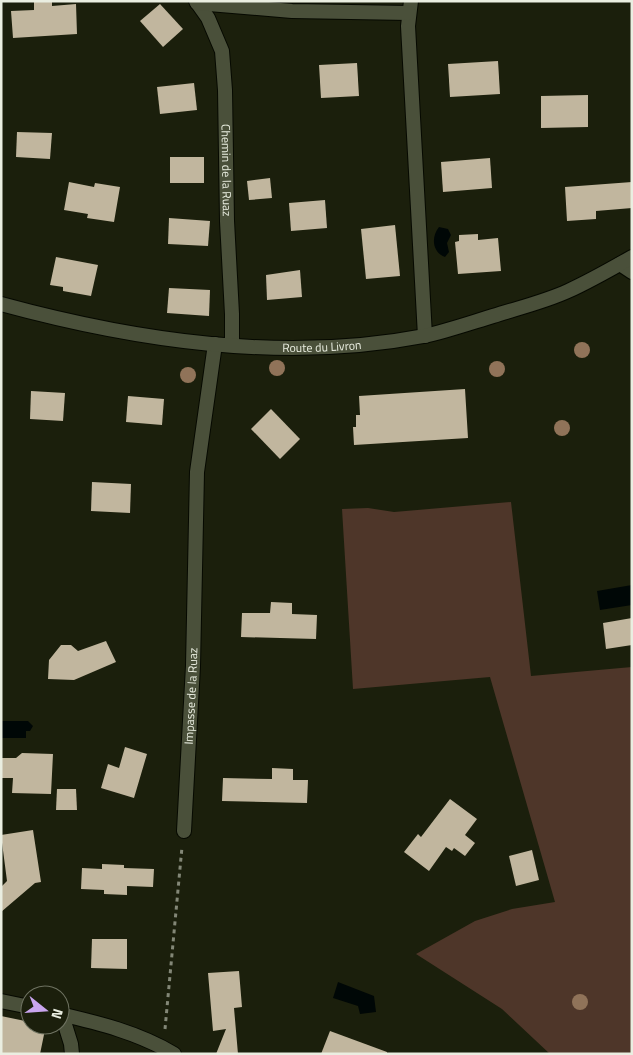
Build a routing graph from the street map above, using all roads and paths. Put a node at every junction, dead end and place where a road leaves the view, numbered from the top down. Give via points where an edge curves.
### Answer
1 (196, 2) edge
2 (227, 3) edge
3 (410, 7) edge
4 (626, 261) edge
5 (632, 272) edge
6 (1, 304) edge
7 (425, 336) junction
8 (215, 344) junction
9 (232, 345) junction
10 (184, 831) joint
11 (1, 1001) edge
12 (20, 1005) edge
13 (70, 1017) edge
14 (68, 1035) edge
15 (169, 1051) edge
16 (72, 1054) edge

1 - 2 street, Chemin de la Ruaz
1 - 9 street, Chemin de la Ruaz via 208,18 222,51 226,90
2 - 3 street, Chemin de la Ruaz via 292,10
3 - 7 street, Chemin de la Ruaz via 408,26
4 - 5 street
4 - 7 street, Route du Livron via 541,302
6 - 8 street, Route du Livron via 118,332
7 - 9 street, Route du Livron via 367,344 308,347
8 - 9 street, Route du Livron
8 - 10 street, Impasse de la Ruaz via 197,472 193,666
10 - 15 path
11 - 12 street
13 - 15 street via 135,1035
14 - 16 street

